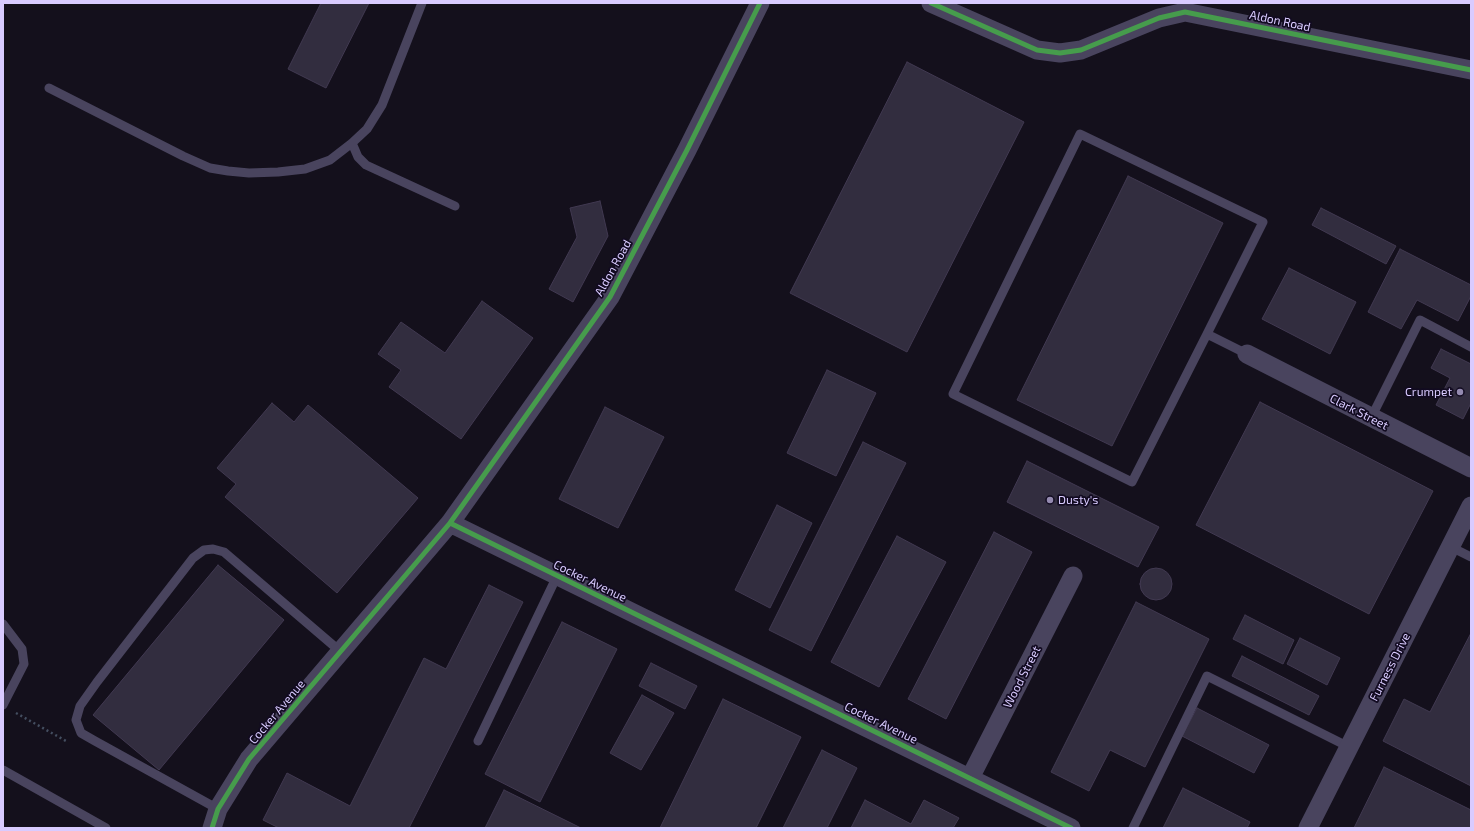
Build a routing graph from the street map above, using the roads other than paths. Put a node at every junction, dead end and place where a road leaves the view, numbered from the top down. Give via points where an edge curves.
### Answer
1 (422, 3) edge
2 (760, 3) edge
3 (931, 3) edge
4 (1471, 70) edge
5 (49, 88) dead end
6 (352, 143) junction
7 (456, 206) dead end
8 (1207, 334) junction
9 (1471, 347) edge
10 (1247, 354) joint
11 (1371, 418) junction
12 (1471, 467) edge
13 (1471, 506) edge
14 (450, 523) junction
15 (1451, 547) junction
16 (1471, 558) edge
17 (557, 576) junction
18 (1073, 576) dead end
19 (3, 624) edge
20 (341, 652) junction
21 (3, 705) edge
22 (478, 741) dead end
23 (1349, 747) junction
24 (3, 770) edge
25 (970, 778) junction
26 (218, 809) junction
27 (106, 828) edge
28 (212, 828) edge
29 (1071, 828) edge
30 (1133, 828) edge
31 (1308, 828) edge

1 - 6 lane via 382,105 367,129
2 - 14 street, Aldon Road via 610,297
3 - 4 street, Aldon Road via 1037,50 1060,53 1081,50 1159,18 1185,12
5 - 6 lane via 210,168 249,173 306,168 330,160
6 - 7 lane via 358,157 366,165
8 - 8 lane via 1263,222 1080,134 953,394 1132,482
8 - 10 lane
9 - 11 lane via 1420,320
10 - 11 street, Clark Street
11 - 12 street, Clark Street
13 - 15 street, Furness Drive
14 - 17 street, Cocker Avenue
14 - 20 street, Cocker Avenue
15 - 16 lane
15 - 23 street, Furness Drive
17 - 22 lane
17 - 25 street, Cocker Avenue
18 - 25 street, Wood Street
19 - 21 lane via 22,649 24,664
20 - 26 street, Cocker Avenue via 249,759
20 - 26 lane via 224,552 213,548 204,550 193,558 97,682 80,706 76,720 81,733 95,742
23 - 30 lane via 1207,676
23 - 31 street, Furness Drive
24 - 27 lane
25 - 29 street, Cocker Avenue
26 - 28 street, Cocker Avenue

